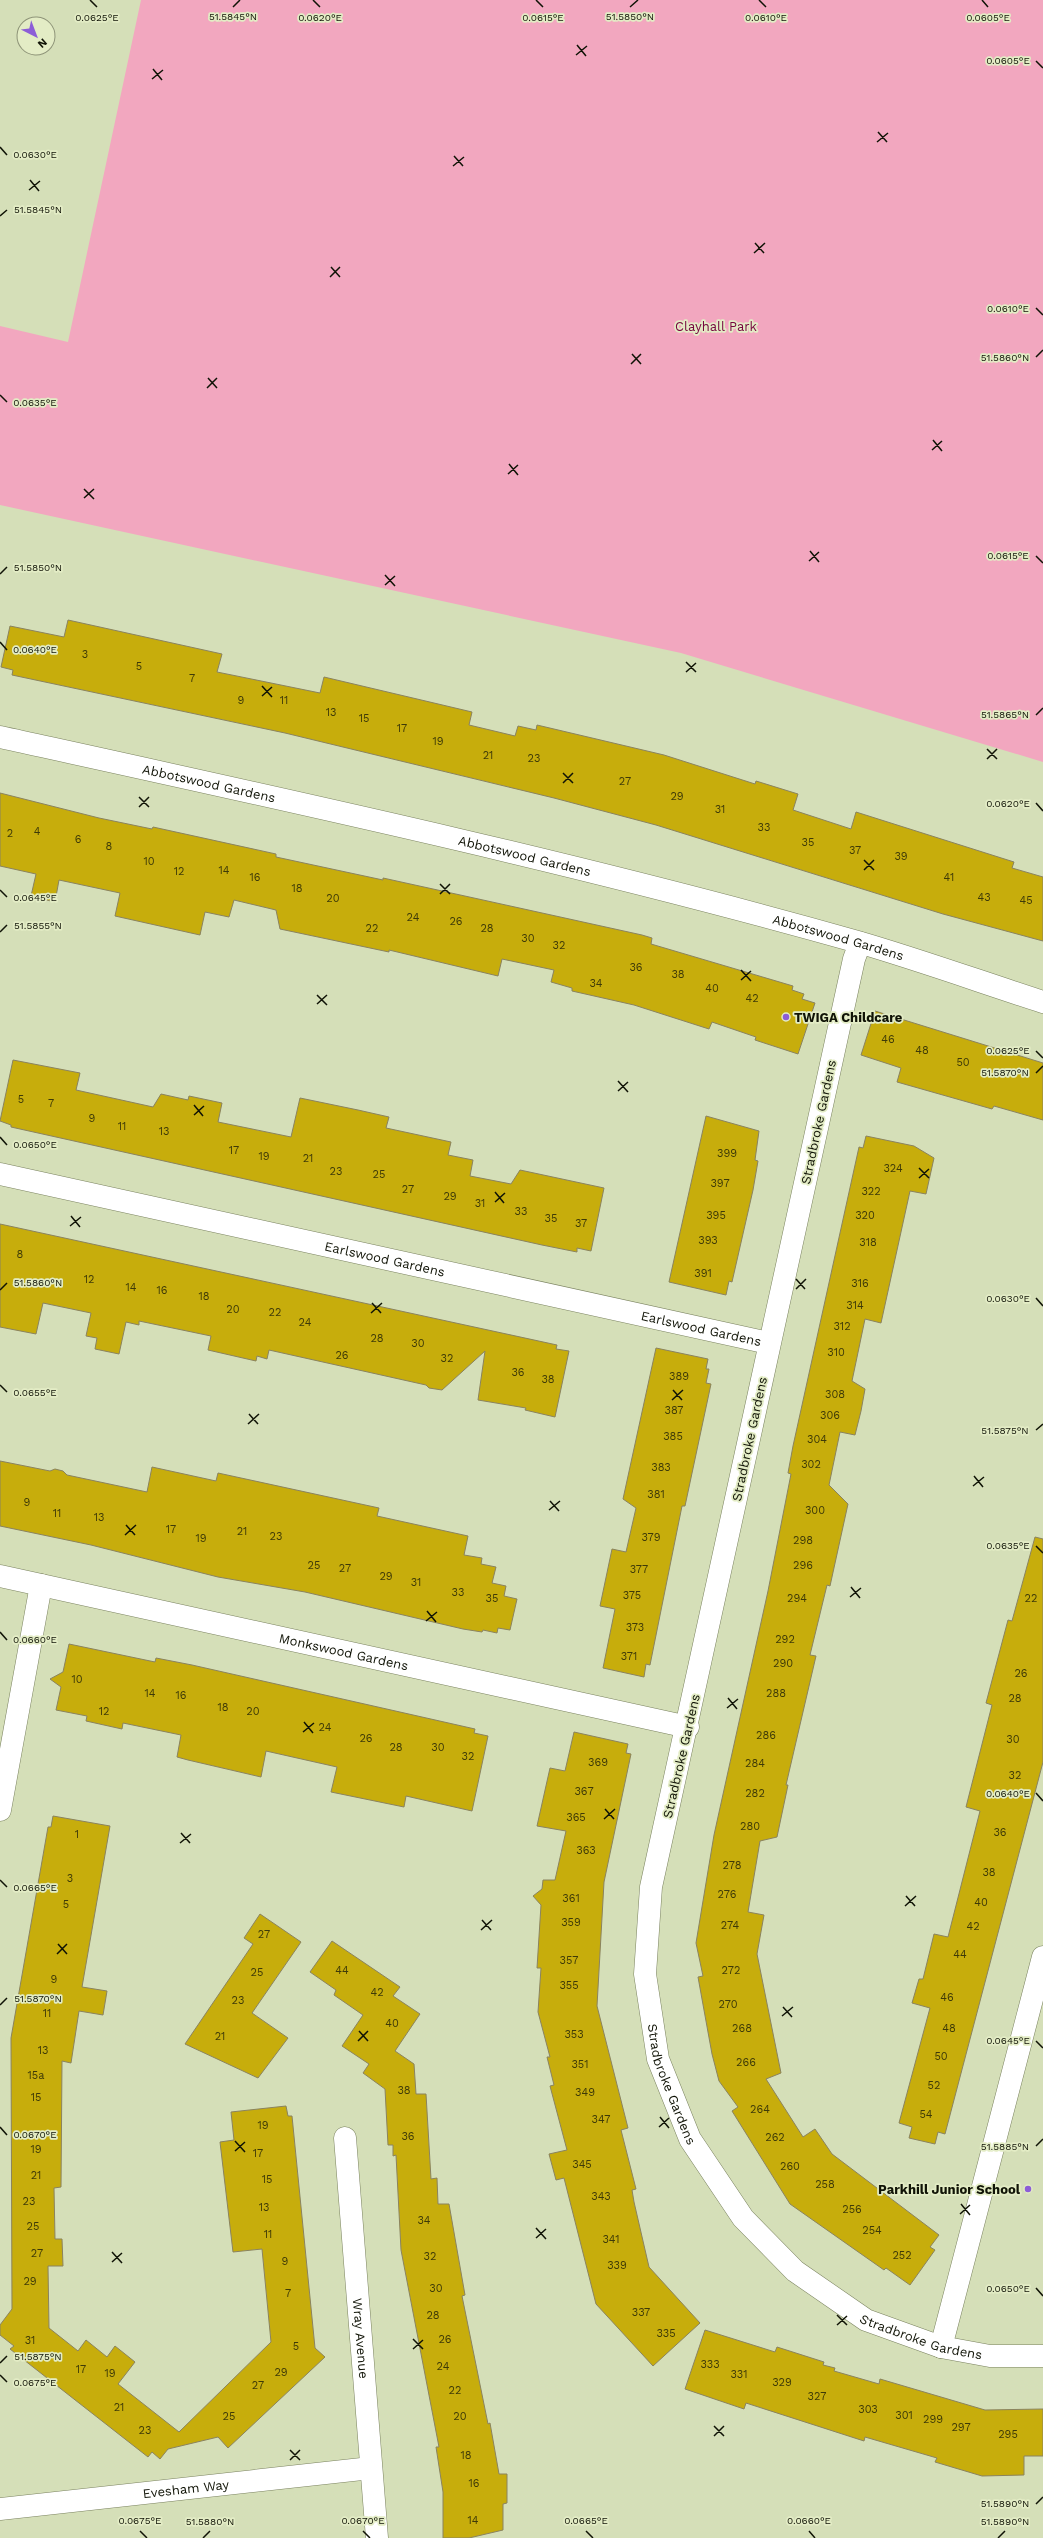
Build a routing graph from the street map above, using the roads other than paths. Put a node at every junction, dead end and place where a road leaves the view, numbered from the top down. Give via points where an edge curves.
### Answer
1 (0, 737) edge
2 (860, 943) junction
3 (1043, 1002) edge
4 (0, 1174) edge
5 (769, 1343) junction
6 (0, 1576) edge
7 (41, 1585) junction
8 (688, 1727) junction
9 (0, 1810) edge
10 (1043, 1957) edge
11 (346, 2138) dead end
12 (941, 2347) junction
13 (1043, 2356) edge
14 (371, 2468) junction
15 (0, 2509) edge
16 (377, 2538) edge

1 - 2 street, Abbotswood Gardens via 336,811 632,882
2 - 3 street, Abbotswood Gardens
2 - 5 street, Stradbroke Gardens via 854,959
4 - 5 street, Earlswood Gardens
5 - 8 street, Stradbroke Gardens
6 - 7 street, Monkswood Gardens
7 - 8 street, Monkswood Gardens
7 - 9 street
8 - 12 street, Stradbroke Gardens via 651,1887 645,1974 658,2059 690,2139 743,2218 795,2271 866,2320
10 - 12 street
11 - 14 street, Wray Avenue
12 - 13 street, Stradbroke Gardens via 990,2356
14 - 15 street, Evesham Way
14 - 16 street, Wray Avenue

